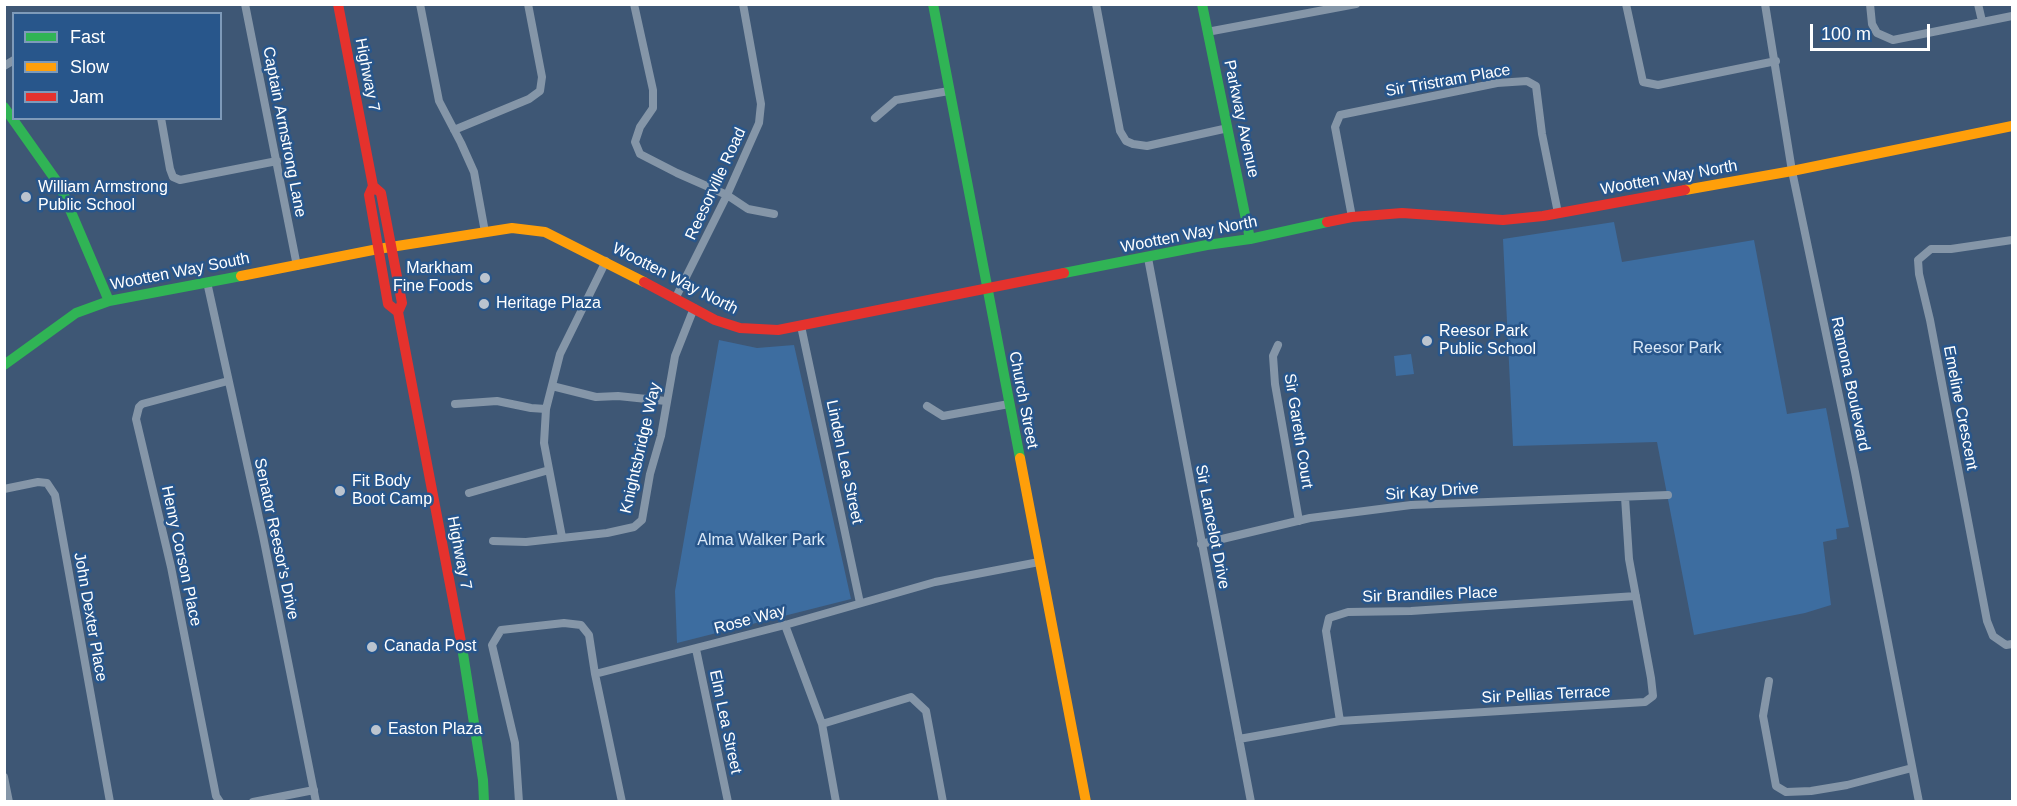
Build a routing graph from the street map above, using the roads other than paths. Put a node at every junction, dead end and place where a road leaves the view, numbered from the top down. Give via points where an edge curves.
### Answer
1 (245, 4) edge
2 (338, 4) edge
3 (420, 4) edge
4 (528, 4) edge
5 (634, 4) edge
6 (743, 4) edge
7 (933, 4) edge
8 (1096, 4) edge
9 (1202, 4) edge
10 (1356, 4) edge
11 (1626, 4) edge
12 (1765, 4) edge
13 (1870, 4) edge
14 (1978, 4) edge
15 (1314, 8) edge
16 (2013, 16) edge
17 (1982, 21) junction
18 (1207, 32) junction
19 (1776, 61) junction
20 (949, 91) junction
21 (875, 118) dead end
22 (13, 120) edge
23 (161, 120) edge
24 (2013, 126) edge
25 (1228, 128) junction
26 (454, 130) junction
27 (277, 161) junction
28 (1792, 171) junction
29 (372, 186) junction
30 (727, 195) junction
31 (1558, 213) junction
32 (774, 214) dead end
33 (1352, 217) junction
34 (485, 232) junction
35 (1250, 239) junction
36 (2013, 240) edge
37 (391, 247) junction
38 (378, 249) junction
39 (1148, 258) junction
40 (606, 261) junction
41 (297, 266) junction
42 (207, 282) junction
43 (987, 290) junction
44 (675, 299) junction
45 (109, 301) junction
46 (693, 308) junction
47 (398, 312) junction
48 (801, 326) junction
49 (1278, 345) dead end
50 (4, 365) edge
51 (228, 381) junction
52 (552, 386) junction
53 (666, 401) junction
54 (455, 404) dead end
55 (1009, 404) junction
56 (927, 406) dead end
57 (546, 409) junction
58 (549, 470) junction
59 (4, 489) edge
60 (469, 493) dead end
61 (1668, 495) dead end
62 (1625, 497) junction
63 (1299, 521) junction
64 (562, 537) junction
65 (493, 541) dead end
66 (1201, 544) junction
67 (1039, 562) junction
68 (1636, 596) junction
69 (860, 603) junction
70 (785, 625) junction
71 (2013, 644) edge
72 (696, 649) junction
73 (595, 674) junction
74 (1769, 681) dead end
75 (1340, 721) junction
76 (822, 724) junction
77 (1239, 738) junction
78 (1912, 768) junction
79 (4, 777) edge
80 (314, 790) junction
81 (9, 801) edge
82 (110, 801) edge
83 (220, 801) edge
84 (253, 801) edge
85 (316, 801) edge
86 (484, 801) edge
87 (519, 801) edge
88 (622, 801) edge
89 (728, 801) edge
90 (836, 801) edge
91 (943, 801) edge
92 (1086, 801) edge
93 (1251, 801) edge
94 (1919, 801) edge

1 - 27 street, Captain Armstrong Lane
2 - 29 street, Highway 7
3 - 26 street via 439,101
4 - 26 street via 542,77 540,91
5 - 30 street via 653,90 653,108 635,142 640,154
6 - 30 street, Reesorville Road via 761,104 759,123
7 - 20 street, Church Street
8 - 25 street via 1120,130 1126,141 1147,146
9 - 18 street, Parkway Avenue
10 - 15 street
11 - 19 street via 1643,82 1658,85
12 - 19 street, Ramona Boulevard
13 - 17 street via 1877,33 1893,40
14 - 17 street
15 - 18 street
16 - 17 street
18 - 25 street, Parkway Avenue
19 - 28 street, Ramona Boulevard
20 - 21 street via 896,100
20 - 43 street, Church Street
22 - 45 street via 60,186
23 - 27 street via 170,169 173,177 180,180
24 - 28 street, Wootten Way North
25 - 35 street, Parkway Avenue
26 - 34 street via 474,172
27 - 41 street, Captain Armstrong Lane
28 - 31 street, Wootten Way North
28 - 78 street, Ramona Boulevard
29 - 37 street, Highway 7 via 381,193
29 - 38 street, Highway 7 via 369,195
30 - 32 street via 748,209
30 - 44 street, Reesorville Road
31 - 33 street, Wootten Way North via 1503,220 1402,213
31 - 33 street, Sir Tristram Place via 1536,86 1527,81 1497,83 1340,115 1335,127
33 - 35 street, Wootten Way North
34 - 37 street, Wootten Way North
34 - 40 street, Wootten Way North via 512,228 544,232
35 - 39 street, Wootten Way North
36 - 71 street, Emeline Crescent via 1931,249 1918,260 1987,621 1993,636 2006,645
37 - 38 street, Wootten Way North
37 - 47 street, Highway 7 via 402,303
38 - 41 street, Wootten Way South
38 - 47 street, Highway 7 via 388,304
39 - 43 street, Wootten Way North
39 - 66 street, Sir Lancelot Drive
40 - 44 street, Wootten Way North
40 - 52 street via 560,354
41 - 42 street, Wootten Way South
42 - 45 street, Wootten Way South
42 - 51 street, Senator Reesor's Drive
43 - 48 street, Wootten Way North
43 - 55 street, Church Street
44 - 46 street, Wootten Way North
45 - 50 street, Wootten Way South via 76,313
46 - 48 street, Wootten Way North via 740,328 778,330
46 - 53 street, Knightsbridge Way via 675,356
47 - 86 street, Highway 7 via 466,667
48 - 69 street, Linden Lea Street
49 - 63 street, Sir Gareth Court via 1273,357 1275,384
51 - 80 street, Senator Reesor's Drive
51 - 83 street, Henry Corson Place via 142,404 136,419
52 - 53 street via 596,397
52 - 57 street
53 - 64 street, Knightsbridge Way via 642,520 634,527 607,533
54 - 57 street via 497,400
55 - 56 street via 943,416
55 - 67 street, Church Street
57 - 58 street via 544,443
58 - 60 street
58 - 64 street
59 - 82 street, John Dexter Place via 47,483 55,495
61 - 62 street, Sir Kay Drive
62 - 63 street, Sir Kay Drive via 1411,505
62 - 68 street, Sir Pellias Terrace
63 - 66 street, Sir Kay Drive
64 - 65 street, Knightsbridge Way
66 - 77 street, Sir Lancelot Drive
67 - 69 street, Rose Way via 935,582
67 - 92 street, Church Street
68 - 75 street, Sir Brandiles Place via 1348,612 1329,618 1326,631
68 - 75 street, Sir Pellias Terrace via 1653,696 1645,702
69 - 70 street, Rose Way
70 - 72 street, Rose Way
70 - 76 street
72 - 73 street, Rose Way
72 - 89 street, Elm Lea Street
73 - 87 street via 589,635 581,625 564,622 501,630 492,645 515,743
73 - 88 street
74 - 78 street via 1763,716 1776,786 1786,792 1811,791
75 - 77 street, Sir Pellias Terrace
76 - 90 street
76 - 91 street via 911,697 926,711
77 - 93 street, Sir Lancelot Drive
78 - 94 street
79 - 81 street
80 - 84 street
80 - 85 street, Senator Reesor's Drive

